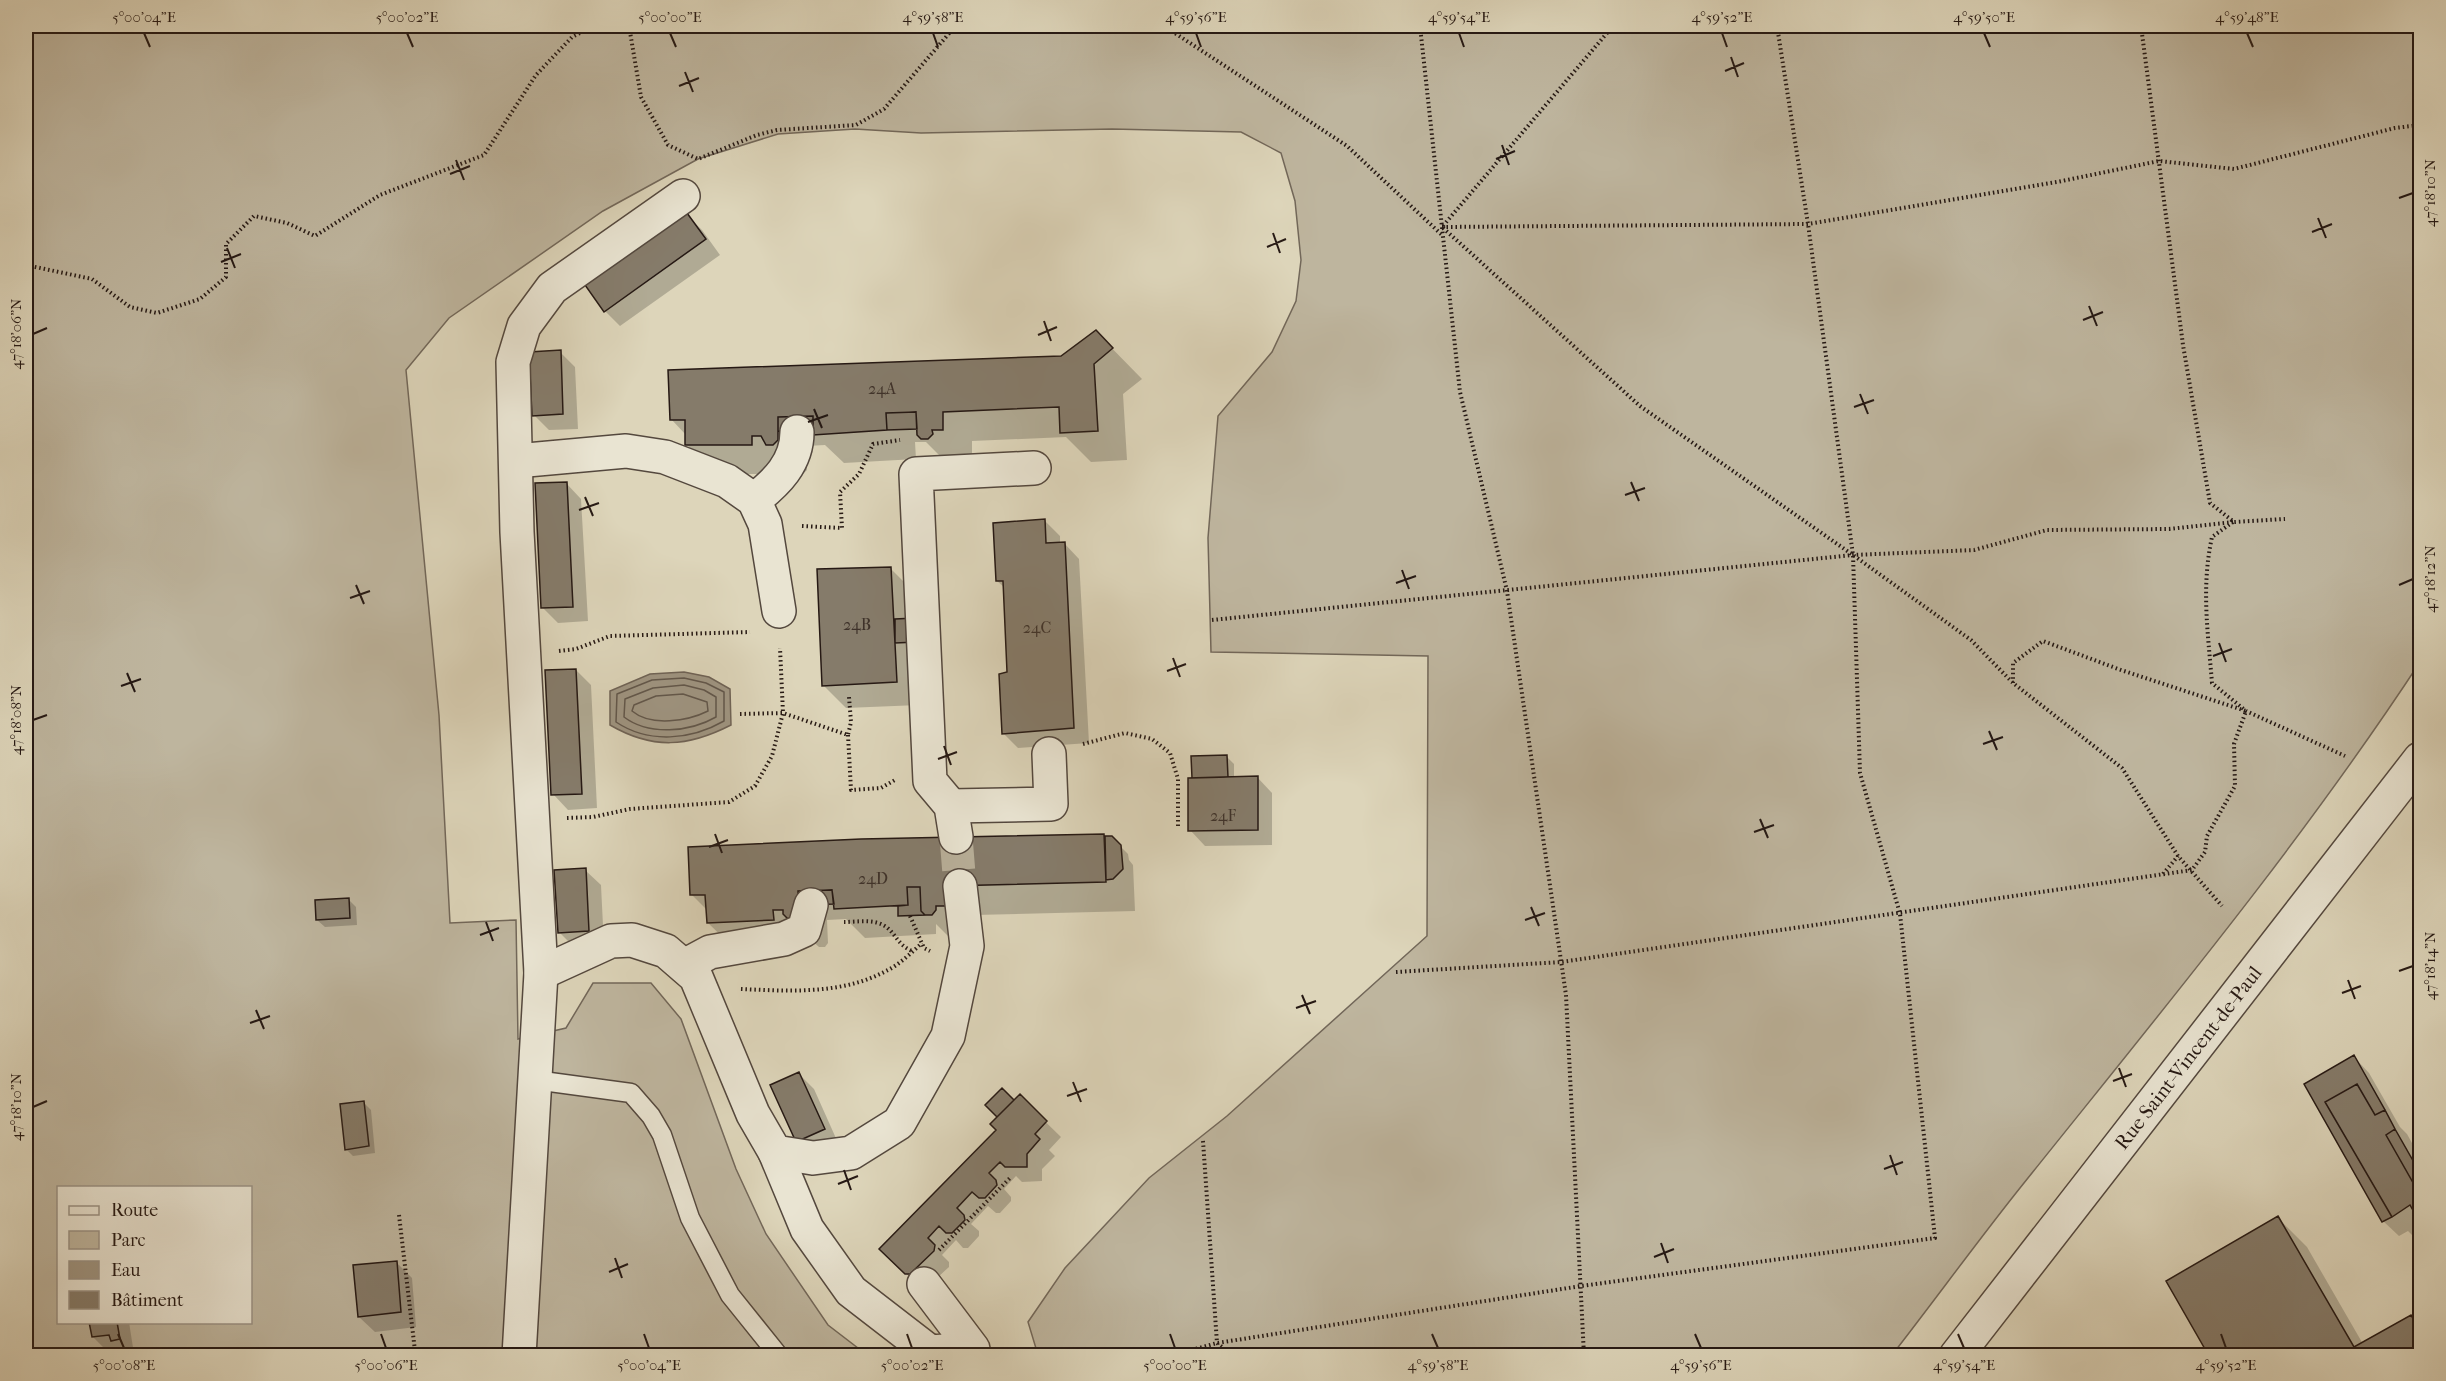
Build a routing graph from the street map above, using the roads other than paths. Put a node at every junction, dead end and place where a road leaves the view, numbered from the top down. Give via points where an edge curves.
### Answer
1 (682, 196) dead end
2 (797, 432) dead end
3 (516, 461) junction
4 (1034, 468) dead end
5 (754, 500) junction
6 (779, 621) road end
7 (1049, 754) dead end
8 (2421, 759) edge
9 (960, 886) tunnel mouth
10 (811, 905) dead end
11 (690, 971) junction
12 (542, 973) junction
13 (535, 1080) junction
14 (775, 1152) junction
15 (924, 1284) dead end
16 (519, 1356) edge
17 (779, 1356) edge
18 (1956, 1356) edge

1 - 3 street via 552,288 524,326 513,362
2 - 5 street via 779,480
3 - 5 street via 626,451 665,457 727,481
3 - 12 street
4 - 7 street via 916,474 930,781 953,821 1051,804
5 - 6 street via 765,524
8 - 18 street, Rue Saint-Vincent-de-Paul
9 - 14 street via 967,946 948,1036 899,1123 851,1153 813,1158
10 - 11 street via 804,930 784,939 710,952
11 - 12 street via 666,951 632,939 610,941
11 - 14 street via 753,1114
12 - 13 street
13 - 16 street
13 - 17 lane via 632,1093 662,1135 690,1218 730,1295
14 - 15 street via 807,1229 851,1291 930,1352 974,1349

